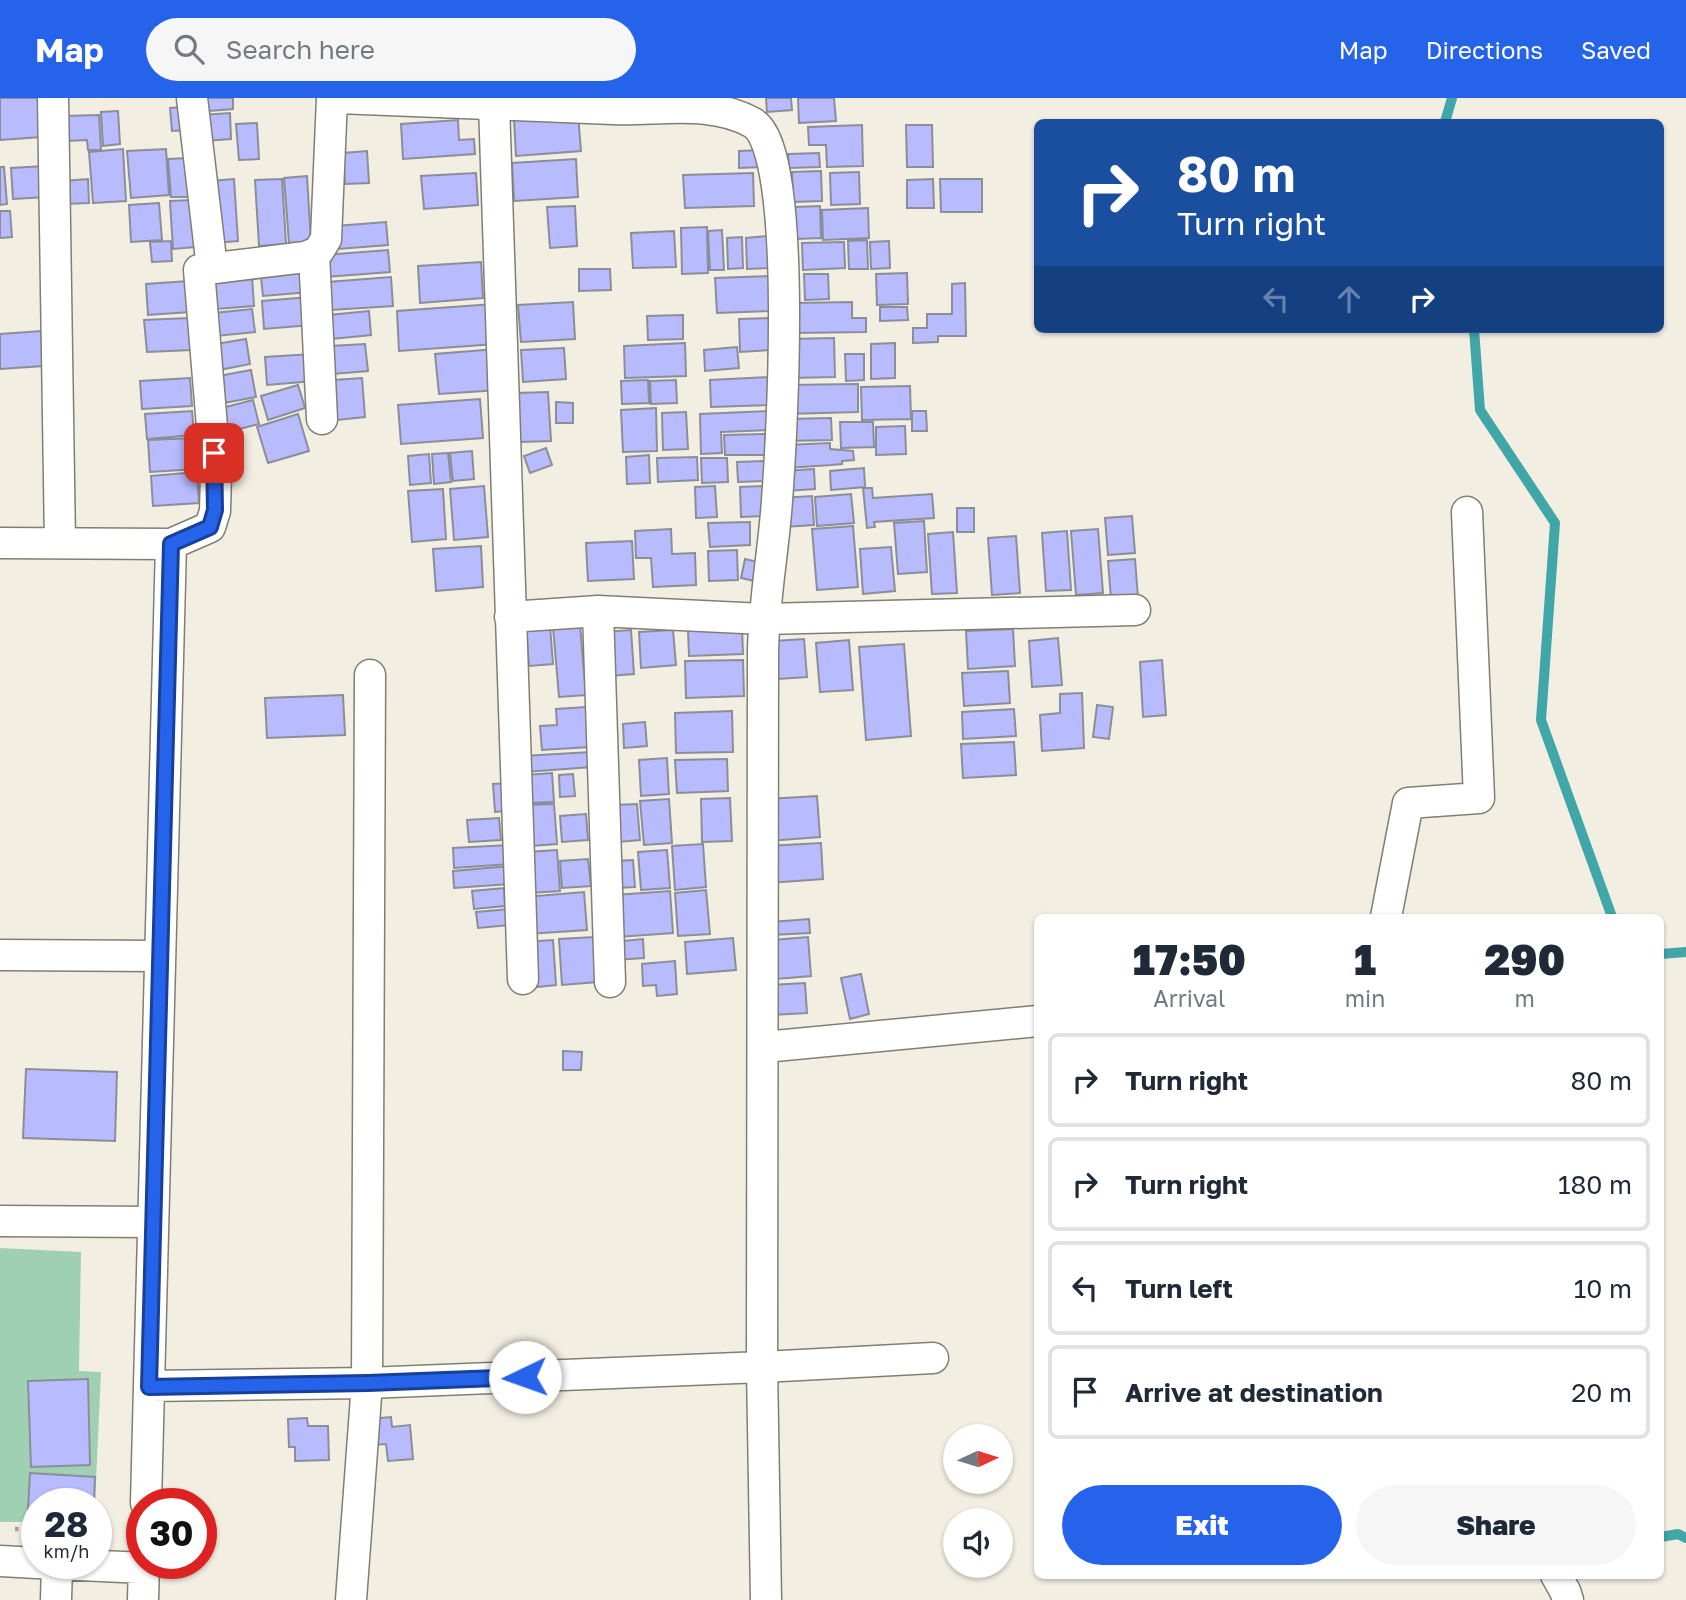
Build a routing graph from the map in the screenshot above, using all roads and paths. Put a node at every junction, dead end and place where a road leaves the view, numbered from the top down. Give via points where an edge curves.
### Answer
1 (53, 98) edge
2 (192, 98) edge
3 (332, 98) edge
4 (338, 98) edge
5 (494, 104) junction
6 (619, 104) edge
7 (314, 254) junction
8 (212, 268) junction
9 (322, 419) dead end
10 (1467, 512) dead end
11 (0, 543) edge
12 (60, 543) junction
13 (171, 544) junction
14 (1135, 610) dead end
15 (597, 611) junction
16 (510, 617) junction
17 (764, 619) junction
18 (370, 675) dead end
19 (1387, 914) edge
20 (0, 955) edge
21 (159, 956) junction
22 (523, 979) dead end
23 (610, 982) dead end
24 (1034, 1021) edge
25 (764, 1046) junction
26 (0, 1221) edge
27 (153, 1222) junction
28 (933, 1359) dead end
29 (762, 1367) junction
30 (368, 1383) junction
31 (149, 1387) junction
32 (146, 1488) edge
33 (12, 1529) dead end
34 (21, 1529) edge
35 (0, 1561) edge
36 (21, 1562) edge
37 (57, 1579) edge
38 (144, 1579) edge
39 (1558, 1579) edge
40 (56, 1600) edge
41 (143, 1600) edge
42 (351, 1600) edge
43 (766, 1600) edge
44 (1568, 1600) edge

1 - 12 street
2 - 8 street
3 - 7 street via 326,239
4 - 5 street
5 - 6 street
5 - 16 street
6 - 17 street via 713,108 756,124 769,148 782,220 784,317 776,512
7 - 8 street
7 - 9 street
8 - 13 street via 199,270 215,510 210,527
10 - 19 street via 1479,799 1408,803
11 - 12 street
12 - 13 street
13 - 21 street
14 - 17 street
15 - 16 street
15 - 17 street
15 - 23 street
16 - 22 street
17 - 25 street
18 - 30 street
20 - 21 street
21 - 27 street
24 - 25 street
25 - 29 street
26 - 27 street
27 - 31 street
28 - 29 street
29 - 30 street
29 - 43 street
30 - 31 street
30 - 42 street
31 - 32 street
33 - 34 path
35 - 36 street
37 - 40 street
38 - 41 street
39 - 44 street

